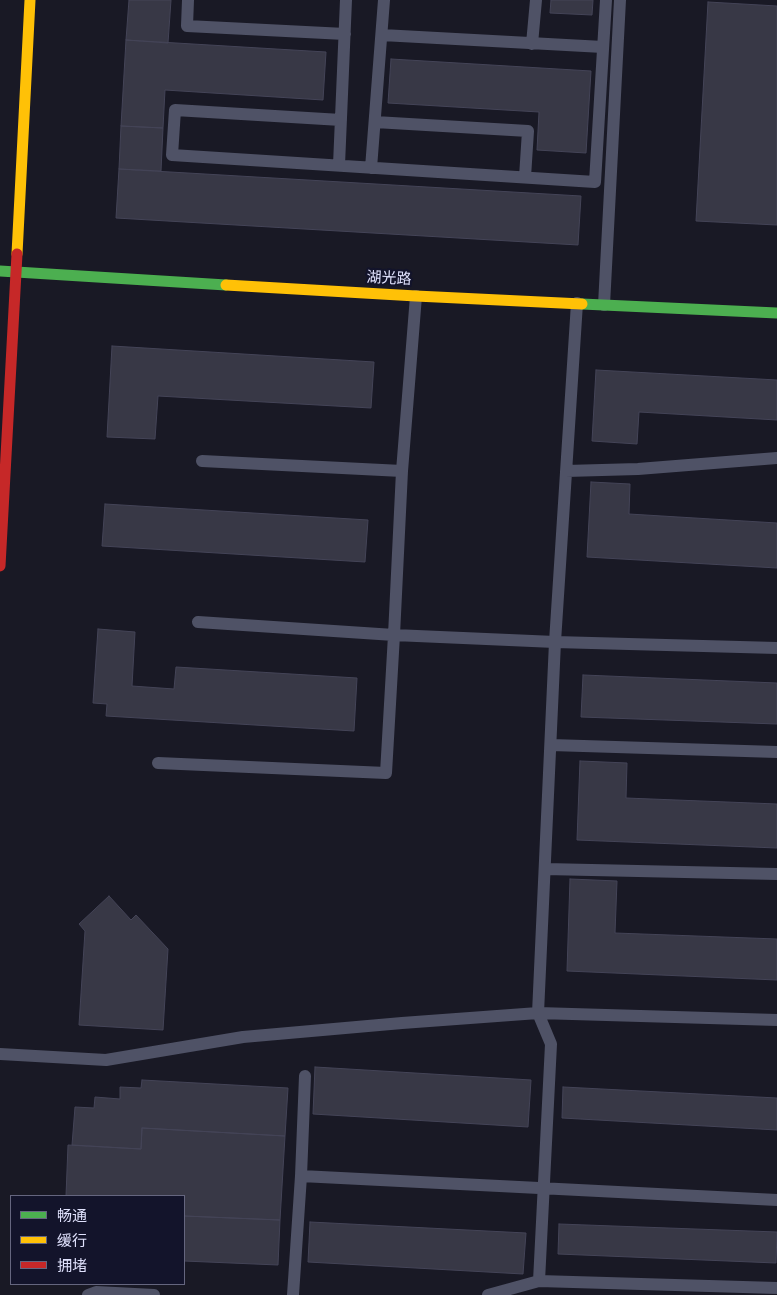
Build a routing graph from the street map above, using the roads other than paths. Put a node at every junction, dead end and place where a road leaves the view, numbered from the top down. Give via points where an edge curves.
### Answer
1 (30, 0) edge
2 (188, 0) edge
3 (346, 0) edge
4 (384, 0) edge
5 (536, 0) edge
6 (606, 0) edge
7 (620, 0) edge
8 (345, 34) junction
9 (382, 36) junction
10 (532, 44) junction
11 (603, 47) junction
12 (341, 120) junction
13 (375, 122) junction
14 (339, 165) junction
15 (371, 168) junction
16 (525, 177) junction
17 (0, 272) edge
18 (15, 272) junction
19 (416, 296) junction
20 (578, 303) junction
21 (604, 305) junction
22 (777, 313) edge
23 (777, 458) edge
24 (202, 461) dead end
25 (402, 471) junction
26 (566, 471) junction
27 (0, 566) edge
28 (198, 622) dead end
29 (394, 635) junction
30 (555, 642) junction
31 (777, 648) edge
32 (551, 745) junction
33 (777, 752) edge
34 (158, 763) dead end
35 (545, 869) junction
36 (777, 874) edge
37 (538, 1013) junction
38 (777, 1020) edge
39 (0, 1054) edge
40 (305, 1076) dead end
41 (301, 1176) junction
42 (543, 1187) junction
43 (777, 1200) edge
44 (539, 1281) junction
45 (777, 1288) edge
46 (88, 1295) edge
47 (154, 1295) edge
48 (293, 1295) edge
49 (488, 1295) edge

1 - 18 street
2 - 8 lane via 187,26
3 - 8 lane
4 - 9 lane
5 - 10 lane
6 - 11 lane
7 - 21 lane
8 - 12 lane
9 - 10 lane
9 - 13 lane
10 - 11 lane
11 - 16 lane via 595,182
12 - 14 lane
12 - 14 lane via 175,110 172,155
13 - 15 lane
13 - 16 lane via 528,131
14 - 15 lane
15 - 16 lane
17 - 18 street, 湖光路
18 - 19 street, 湖光路
18 - 27 street
19 - 20 street, 湖光路
19 - 25 lane
20 - 21 street, 湖光路
20 - 26 lane
21 - 22 street, 湖光路
23 - 26 lane
24 - 25 lane
25 - 29 lane
26 - 30 lane
28 - 29 lane
29 - 30 lane
29 - 34 lane via 386,774
30 - 31 lane
30 - 32 lane
32 - 33 lane
32 - 35 lane
35 - 36 lane
35 - 37 lane
37 - 38 lane
37 - 39 lane via 244,1037 106,1060
37 - 42 lane via 551,1044
40 - 41 lane
41 - 42 lane
41 - 48 lane
42 - 43 lane
42 - 44 lane
44 - 45 lane
44 - 49 lane
46 - 47 lane via 96,1292

